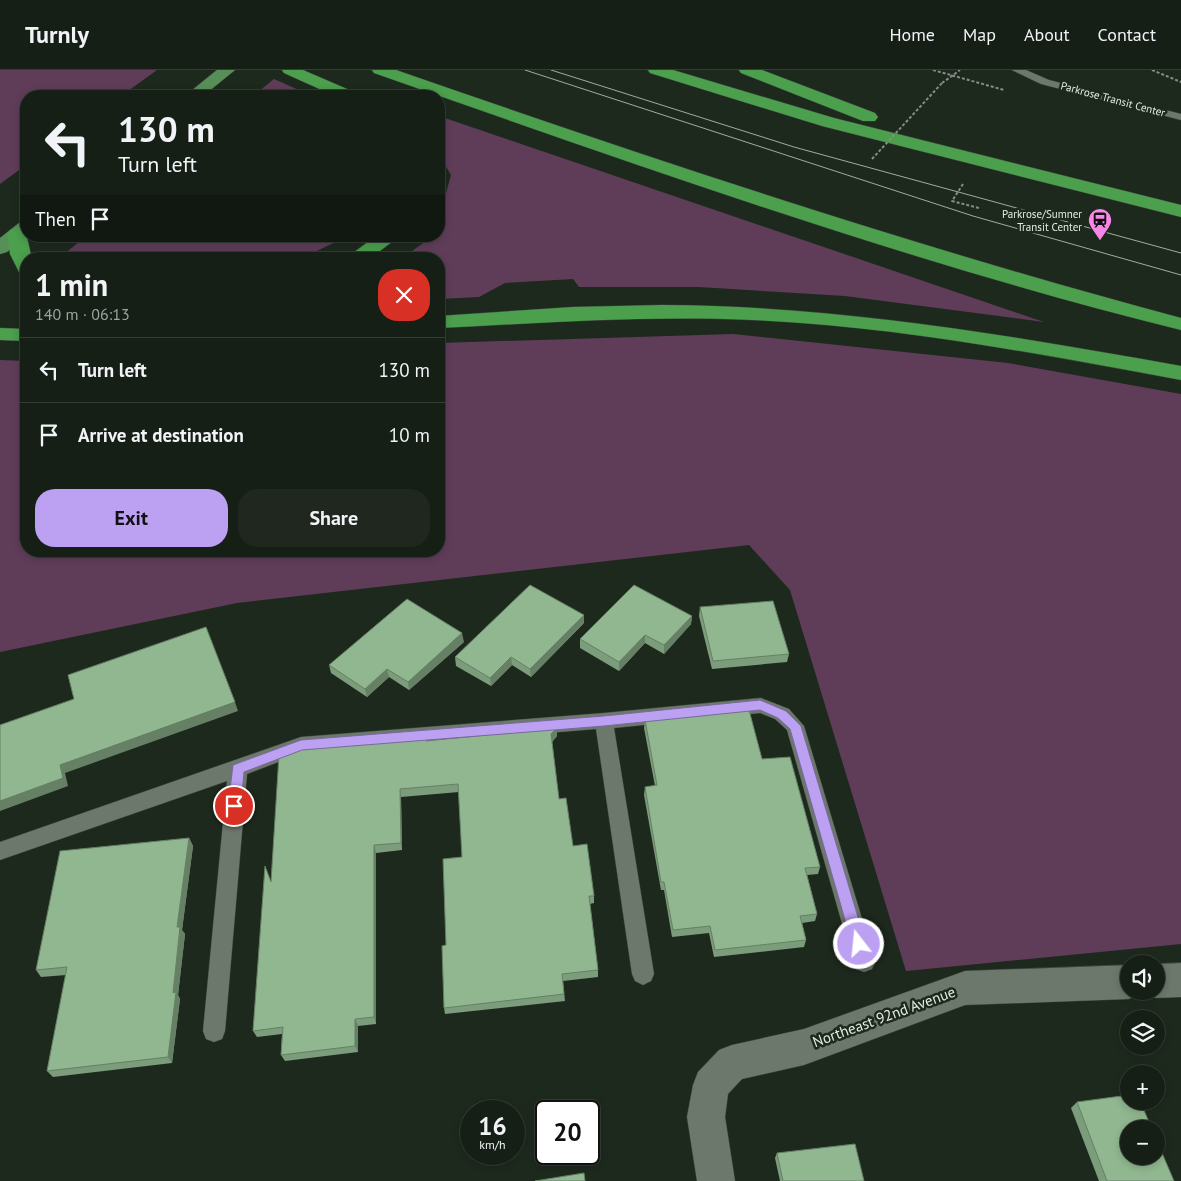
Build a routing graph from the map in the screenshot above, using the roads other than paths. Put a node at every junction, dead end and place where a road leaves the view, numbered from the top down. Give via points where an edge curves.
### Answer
1 (290, 70) edge
2 (380, 70) edge
3 (656, 70) edge
4 (747, 70) edge
5 (1017, 70) edge
6 (224, 72) edge
7 (201, 90) edge
8 (335, 90) edge
9 (439, 90) edge
10 (445, 92) edge
11 (1181, 117) edge
12 (984, 162) junction
13 (1181, 211) edge
14 (20, 233) edge
15 (381, 242) edge
16 (0, 248) edge
17 (366, 252) edge
18 (445, 322) edge
19 (1181, 324) edge
20 (0, 334) edge
21 (20, 335) edge
22 (1181, 373) edge
23 (604, 721) junction
24 (238, 769) junction
25 (0, 851) edge
26 (864, 962) dead end
27 (643, 974) dead end
28 (1165, 980) edge
29 (1181, 980) edge
30 (1120, 982) edge
31 (214, 1031) dead end
32 (716, 1181) edge

1 - 8 highway
2 - 9 highway
3 - 12 highway via 828,122
4 - 12 highway
5 - 11 lane, Parkrose Transit Center via 1045,82
6 - 7 main road
10 - 19 highway via 814,218 1014,279
12 - 13 highway
14 - 16 main road
15 - 17 highway
18 - 22 highway via 652,311 798,316 886,324
20 - 21 highway
23 - 24 lane via 301,745
23 - 26 lane via 760,705 782,714 795,726
23 - 27 lane
24 - 25 lane
24 - 31 lane
28 - 29 street
30 - 32 street, Northeast 92nd Avenue via 965,988 804,1047 732,1063 711,1084 706,1117

